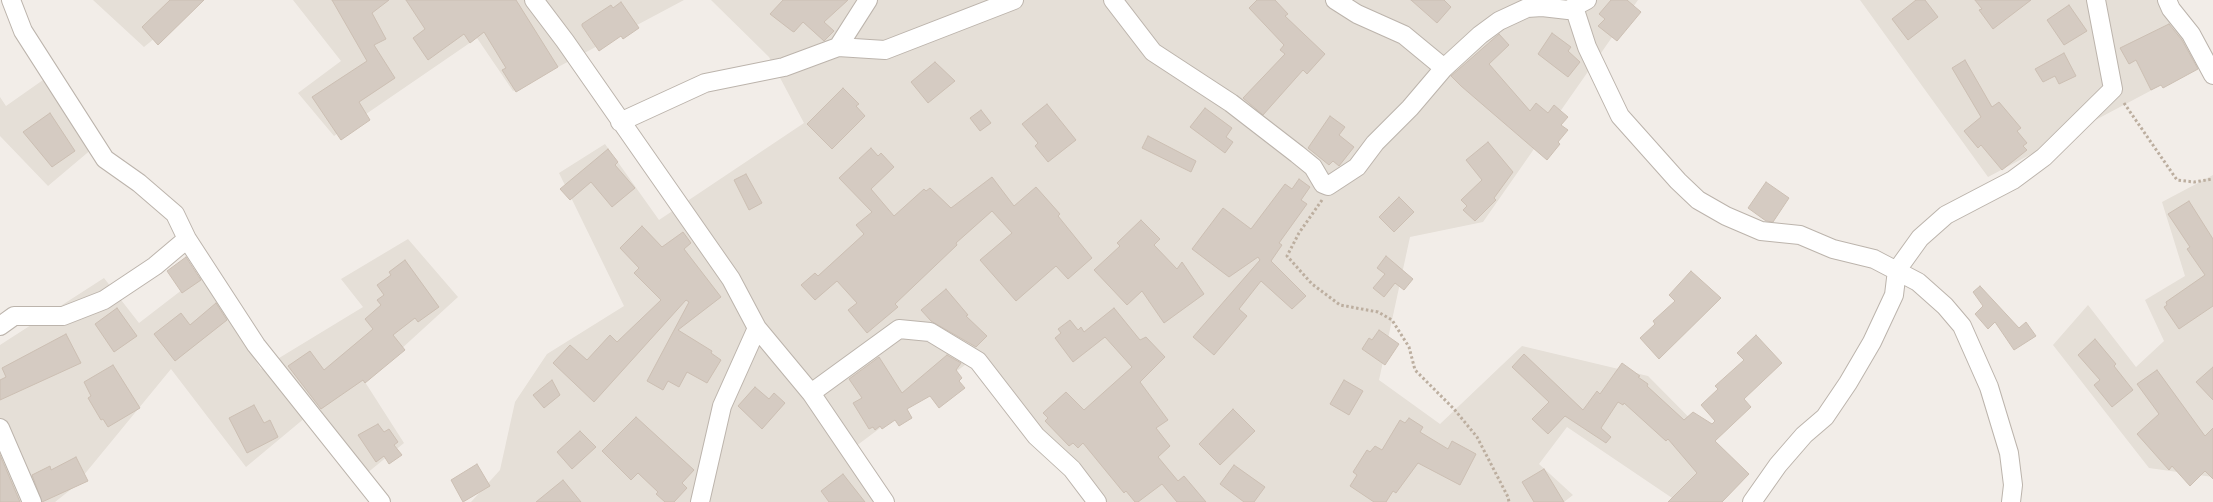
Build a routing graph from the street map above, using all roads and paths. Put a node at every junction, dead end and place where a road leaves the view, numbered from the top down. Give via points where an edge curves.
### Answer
1 (11, 0) edge
2 (534, 0) edge
3 (868, 0) edge
4 (1014, 0) edge
5 (1113, 0) edge
6 (1334, 0) edge
7 (2096, 0) edge
8 (2167, 0) edge
9 (1580, 3) edge
10 (838, 47) junction
11 (1444, 68) junction
12 (2213, 75) edge
13 (2113, 88) junction
14 (620, 122) junction
15 (2213, 179) edge
16 (1328, 186) junction
17 (187, 239) junction
18 (1898, 270) junction
19 (0, 326) edge
20 (757, 328) junction
21 (811, 393) junction
22 (0, 428) edge
23 (32, 502) edge
24 (381, 502) edge
25 (700, 502) edge
26 (885, 502) edge
27 (1098, 502) edge
28 (1509, 502) edge
29 (1752, 502) edge
30 (2011, 502) edge

1 - 17 street via 23,31 105,159 175,214
2 - 14 street via 566,41
3 - 10 street
4 - 10 street via 885,50
5 - 16 street via 1153,52 1246,114 1313,167 1323,184
6 - 11 street via 1404,35
7 - 13 street
8 - 12 street via 2191,34
9 - 11 street via 1568,10 1542,7 1513,13 1468,43
9 - 18 street via 1587,47 1620,116 1698,200 1761,231 1800,235
10 - 14 street via 784,67 705,83
11 - 16 street via 1357,167
13 - 15 path via 2177,180
13 - 18 street via 2044,158 2013,180 1946,215 1920,238
14 - 20 street via 731,279
16 - 28 path via 1287,256 1312,284 1340,305 1378,312 1392,320 1409,347 1415,370 1477,437
17 - 19 street via 155,266 104,300 62,316 14,316
17 - 24 street via 256,345
18 - 29 street via 1894,295 1848,383 1825,417 1778,465
18 - 30 street via 1918,282 1962,326 1989,387 2009,453 2013,484
20 - 21 street
20 - 25 street via 722,406
21 - 26 street
21 - 27 street via 899,329 930,332 978,360 1036,436 1072,469
22 - 23 street

